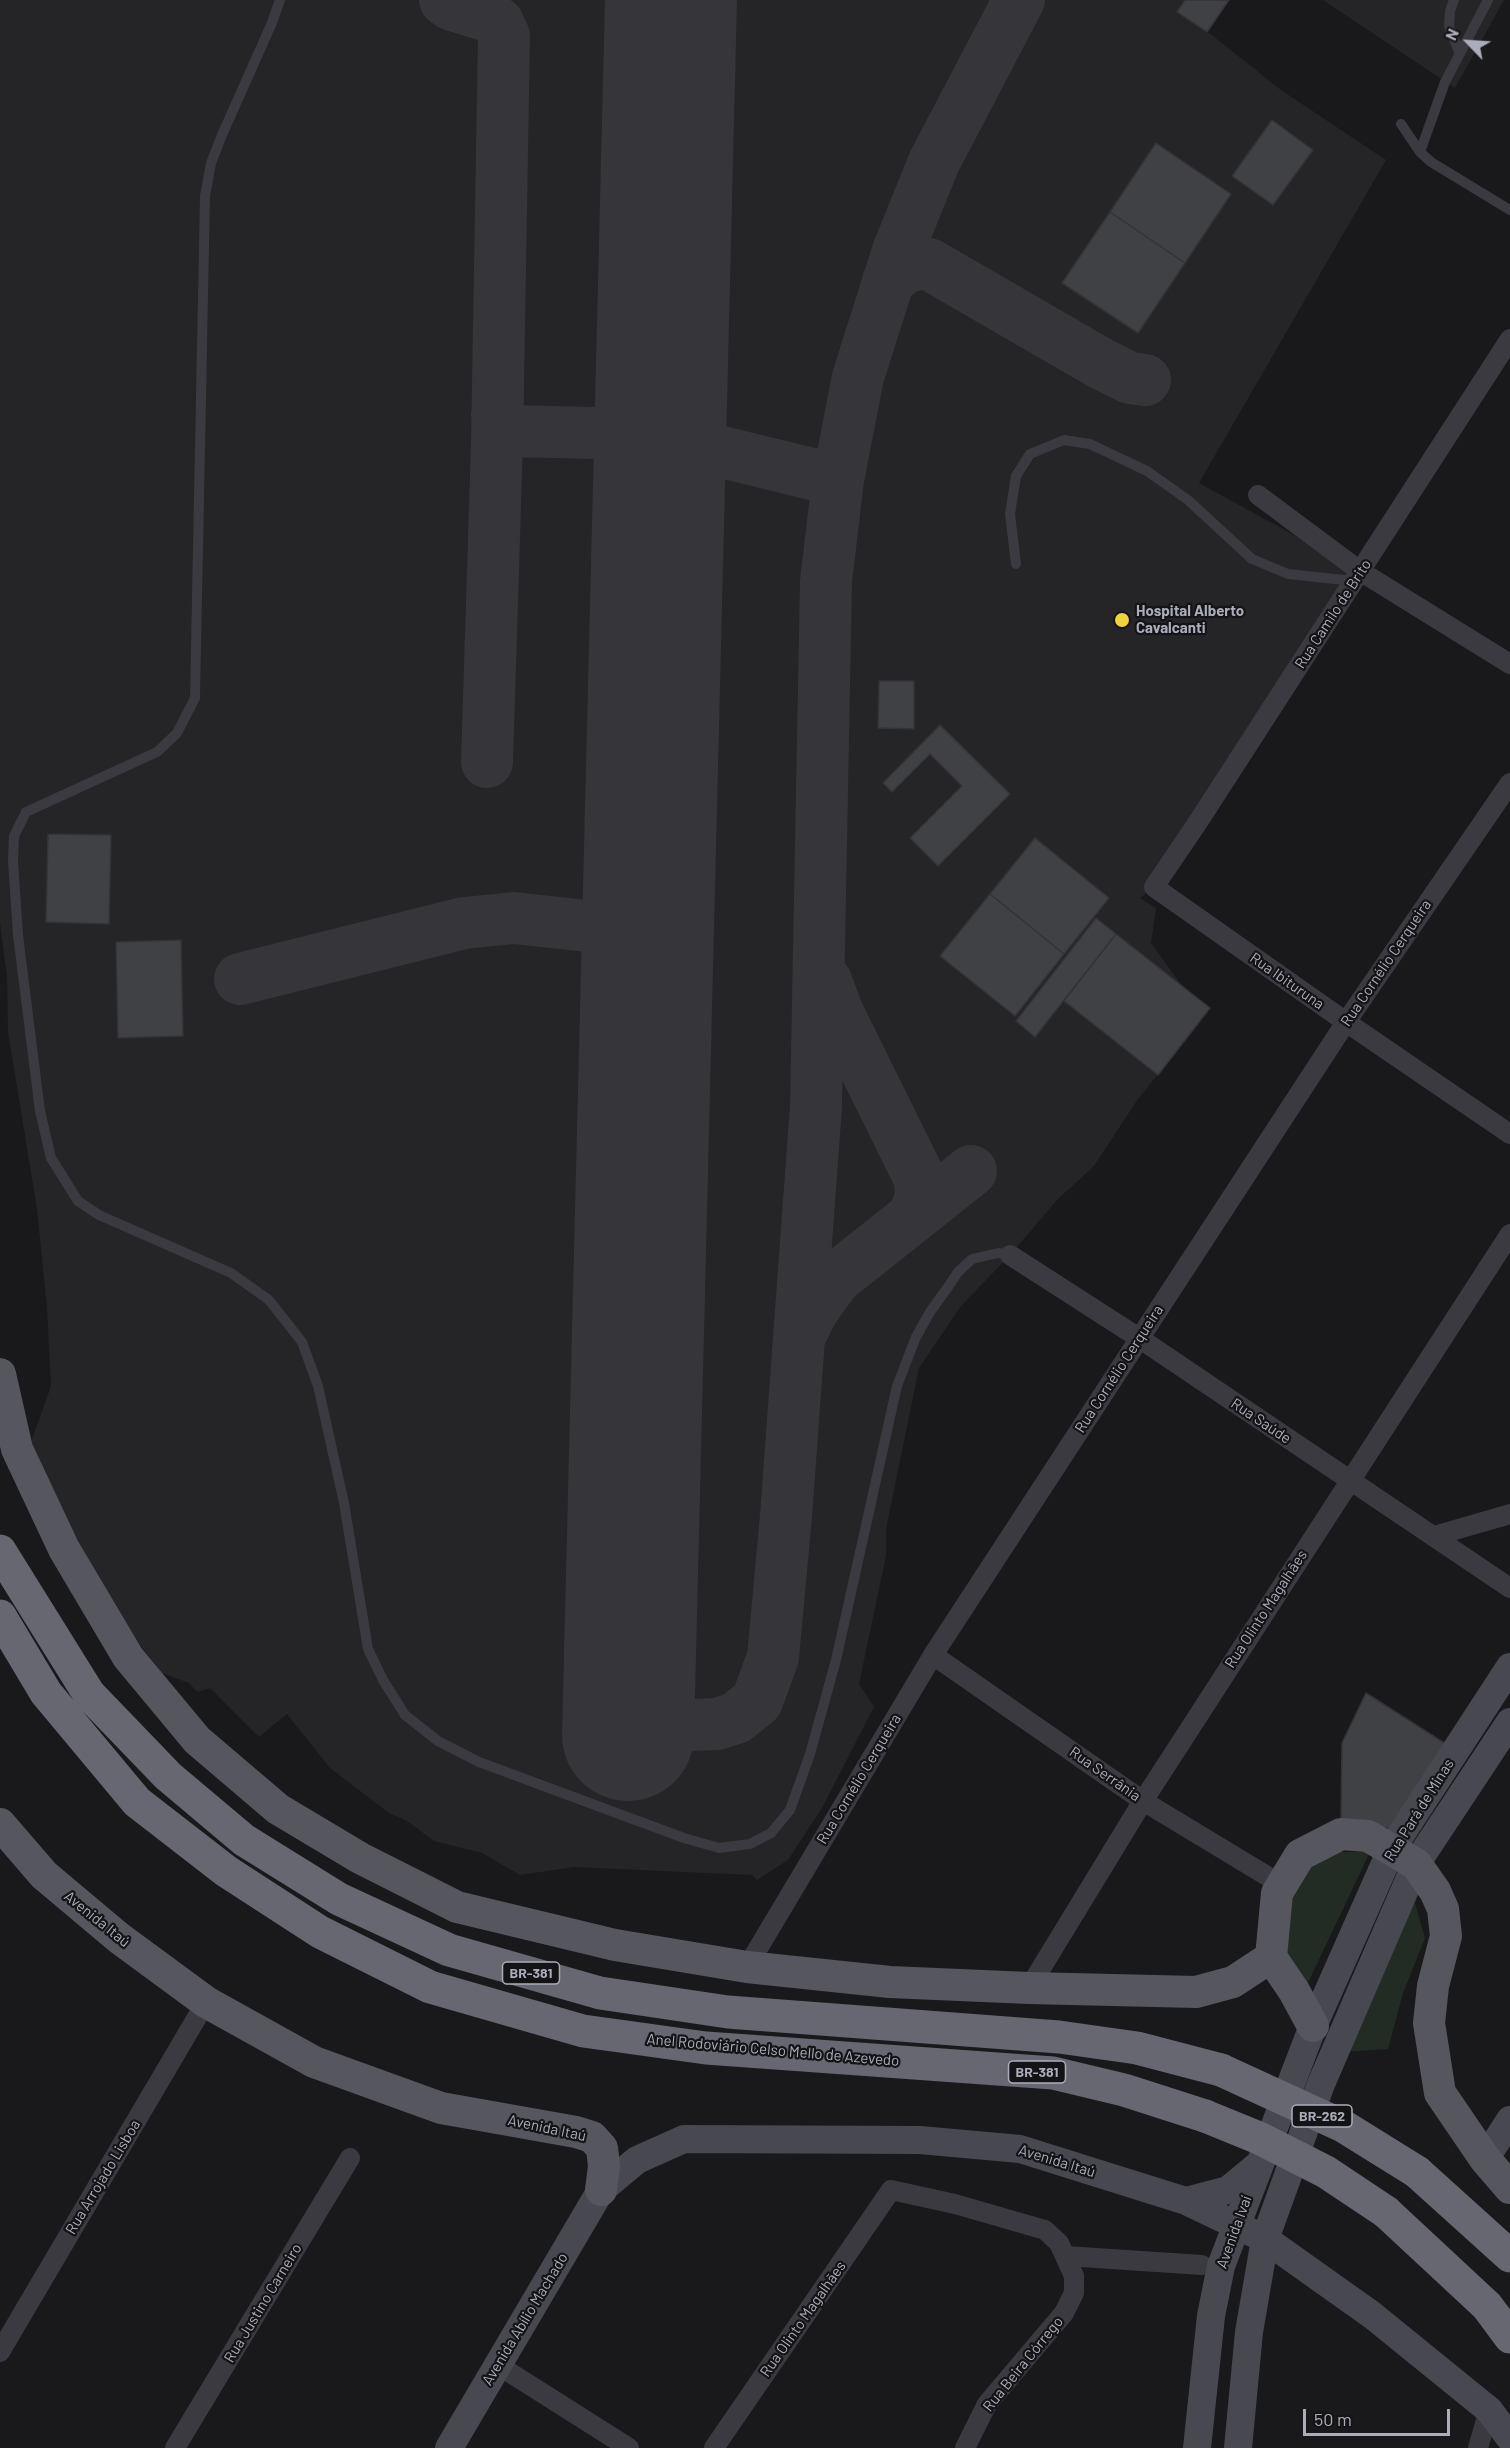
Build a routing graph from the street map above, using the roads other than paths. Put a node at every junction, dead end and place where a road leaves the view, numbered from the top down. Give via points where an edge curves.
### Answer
1 (280, 0) edge
2 (1454, 0) edge
3 (1488, 0) edge
4 (1459, 52) junction
5 (1401, 124) dead end
6 (1420, 152) junction
7 (1510, 210) edge
8 (1510, 339) edge
9 (1258, 495) dead end
10 (1016, 564) dead end
11 (1357, 576) junction
12 (1510, 664) edge
13 (1510, 783) edge
14 (1154, 887) joint
15 (1346, 1022) junction
16 (1510, 1134) edge
17 (1510, 1234) edge
18 (1010, 1255) joint
19 (1139, 1338) junction
20 (0, 1374) edge
21 (1348, 1481) junction
22 (1510, 1514) edge
23 (1434, 1536) junction
24 (0, 1551) edge
25 (1510, 1588) edge
26 (0, 1616) edge
27 (933, 1655) junction
28 (1510, 1667) edge
29 (1510, 1722) edge
30 (1143, 1801) junction
31 (0, 1824) edge
32 (1404, 1856) junction
33 (1282, 1885) junction
34 (1271, 1957) junction
35 (747, 1967) junction
36 (1029, 1988) junction
37 (206, 2002) junction
38 (1312, 2026) junction
39 (1221, 2070) joint
40 (1321, 2084) joint
41 (1510, 2120) edge
42 (350, 2158) dead end
43 (1485, 2159) junction
44 (1260, 2162) junction
45 (1510, 2188) edge
46 (601, 2190) junction
47 (891, 2190) joint
48 (1186, 2202) junction
49 (1236, 2226) junction
50 (1265, 2239) junction
51 (1066, 2256) junction
52 (1510, 2256) edge
53 (1202, 2265) dead end
54 (1510, 2337) edge
55 (0, 2352) edge
56 (498, 2365) junction
57 (1489, 2410) junction
58 (1510, 2438) edge
59 (175, 2448) edge
60 (449, 2448) edge
61 (629, 2448) edge
62 (714, 2448) edge
63 (965, 2448) edge
64 (1197, 2448) edge
65 (1238, 2448) edge
66 (1478, 2448) edge

1 - 18 lane via 211,163 205,196 195,698 177,734 156,752 26,812 14,836 18,935 40,1111 51,1158 78,1201 99,1215 231,1273 269,1300 302,1342 318,1386 344,1503 368,1649 405,1714 438,1742 478,1762 719,1848 750,1844 771,1833 790,1810 836,1660 897,1386 916,1337 958,1272 972,1259 998,1253
2 - 4 lane via 1449,26
3 - 4 lane
4 - 6 lane
5 - 6 lane
6 - 7 lane
8 - 11 street, Rua Camilo de Brito
9 - 11 street
10 - 11 lane via 1010,514 1016,476 1030,454 1064,440 1090,444 1147,471 1188,500 1252,559 1288,574
11 - 12 street
11 - 14 street, Rua Camilo de Brito
13 - 15 street, Rua Cornélio Cerqueira
14 - 15 street, Rua Ibituruna
15 - 16 street, Rua Ibituruna
15 - 19 street, Rua Cornélio Cerqueira
17 - 21 street, Rua Olinto Magalhães
18 - 19 street, Rua Saúde
19 - 21 street, Rua Saúde
19 - 27 street, Rua Cornélio Cerqueira
20 - 35 main road via 17,1449 64,1549 128,1657 197,1740 278,1809 360,1858 457,1907 615,1945
21 - 23 street, Rua Saúde
21 - 30 street, Rua Olinto Magalhães
22 - 23 street
23 - 25 street, Rua Saúde
24 - 39 highway, BR-381 via 89,1694 168,1776 244,1840 329,1893 449,1950 600,1993 728,2012 1059,2037 1137,2048
26 - 54 highway, Anel Rodoviário Celso Mello de Azevedo / BR-381, bridge via 46,1693 137,1802 226,1871 320,1932 430,1986 583,2031 706,2048 1053,2073 1205,2116 1326,2172 1386,2212 1487,2306
27 - 30 street, Rua Serrânia
27 - 35 street, Rua Cornélio Cerqueira
28 - 32 main road, Rua Pará de Minas
29 - 32 main road, Rua Pará de Minas
30 - 33 street, Rua Serrânia
30 - 36 street, Rua Olinto Magalhães
31 - 37 main road, Avenida Itaú via 44,1875 118,1938
32 - 33 main road via 1368,1836 1341,1834 1300,1855
32 - 38 main road, Rua Pará de Minas
32 - 40 main road, Rua Pará de Minas
32 - 43 main road via 1435,1891 1443,1909 1446,1936 1433,1986 1429,2024 1440,2093
33 - 34 main road via 1277,1893
34 - 36 main road via 1233,1982 1196,1992
34 - 38 main road
35 - 36 main road via 890,1982
37 - 46 main road, Avenida Itaú via 314,2062 441,2108 592,2138 602,2148
37 - 55 street, Rua Arrojado Lisboa
38 - 44 main road, Avenida Ivaí
39 - 52 highway, BR-262, bridge via 1343,2126 1418,2172
40 - 50 main road, Avenida Ivaí
41 - 43 main road
42 - 59 street, Rua Justino Carneiro
43 - 45 main road
44 - 48 main road via 1228,2190
44 - 49 main road, Avenida Ivaí
46 - 48 main road, Avenida Itaú via 637,2160 684,2139 920,2140 1020,2149
46 - 56 main road, Avenida Abílio Machado
47 - 51 street, Rua Beira Córrego via 1045,2230
47 - 62 street, Rua Olinto Magalhães
48 - 49 main road, Avenida Itaú
49 - 50 main road, Avenida Itaú
49 - 64 main road, Avenida Ivaí via 1221,2266 1211,2316
50 - 57 main road, Avenida Itaú via 1372,2315
50 - 65 main road, Avenida Ivaí via 1249,2332
51 - 53 street
51 - 63 street, Rua Beira Córrego via 1074,2276 1074,2293 1064,2313 987,2404
56 - 60 main road, Avenida Abílio Machado
56 - 61 street
57 - 58 main road, Avenida Itaú
57 - 66 street

